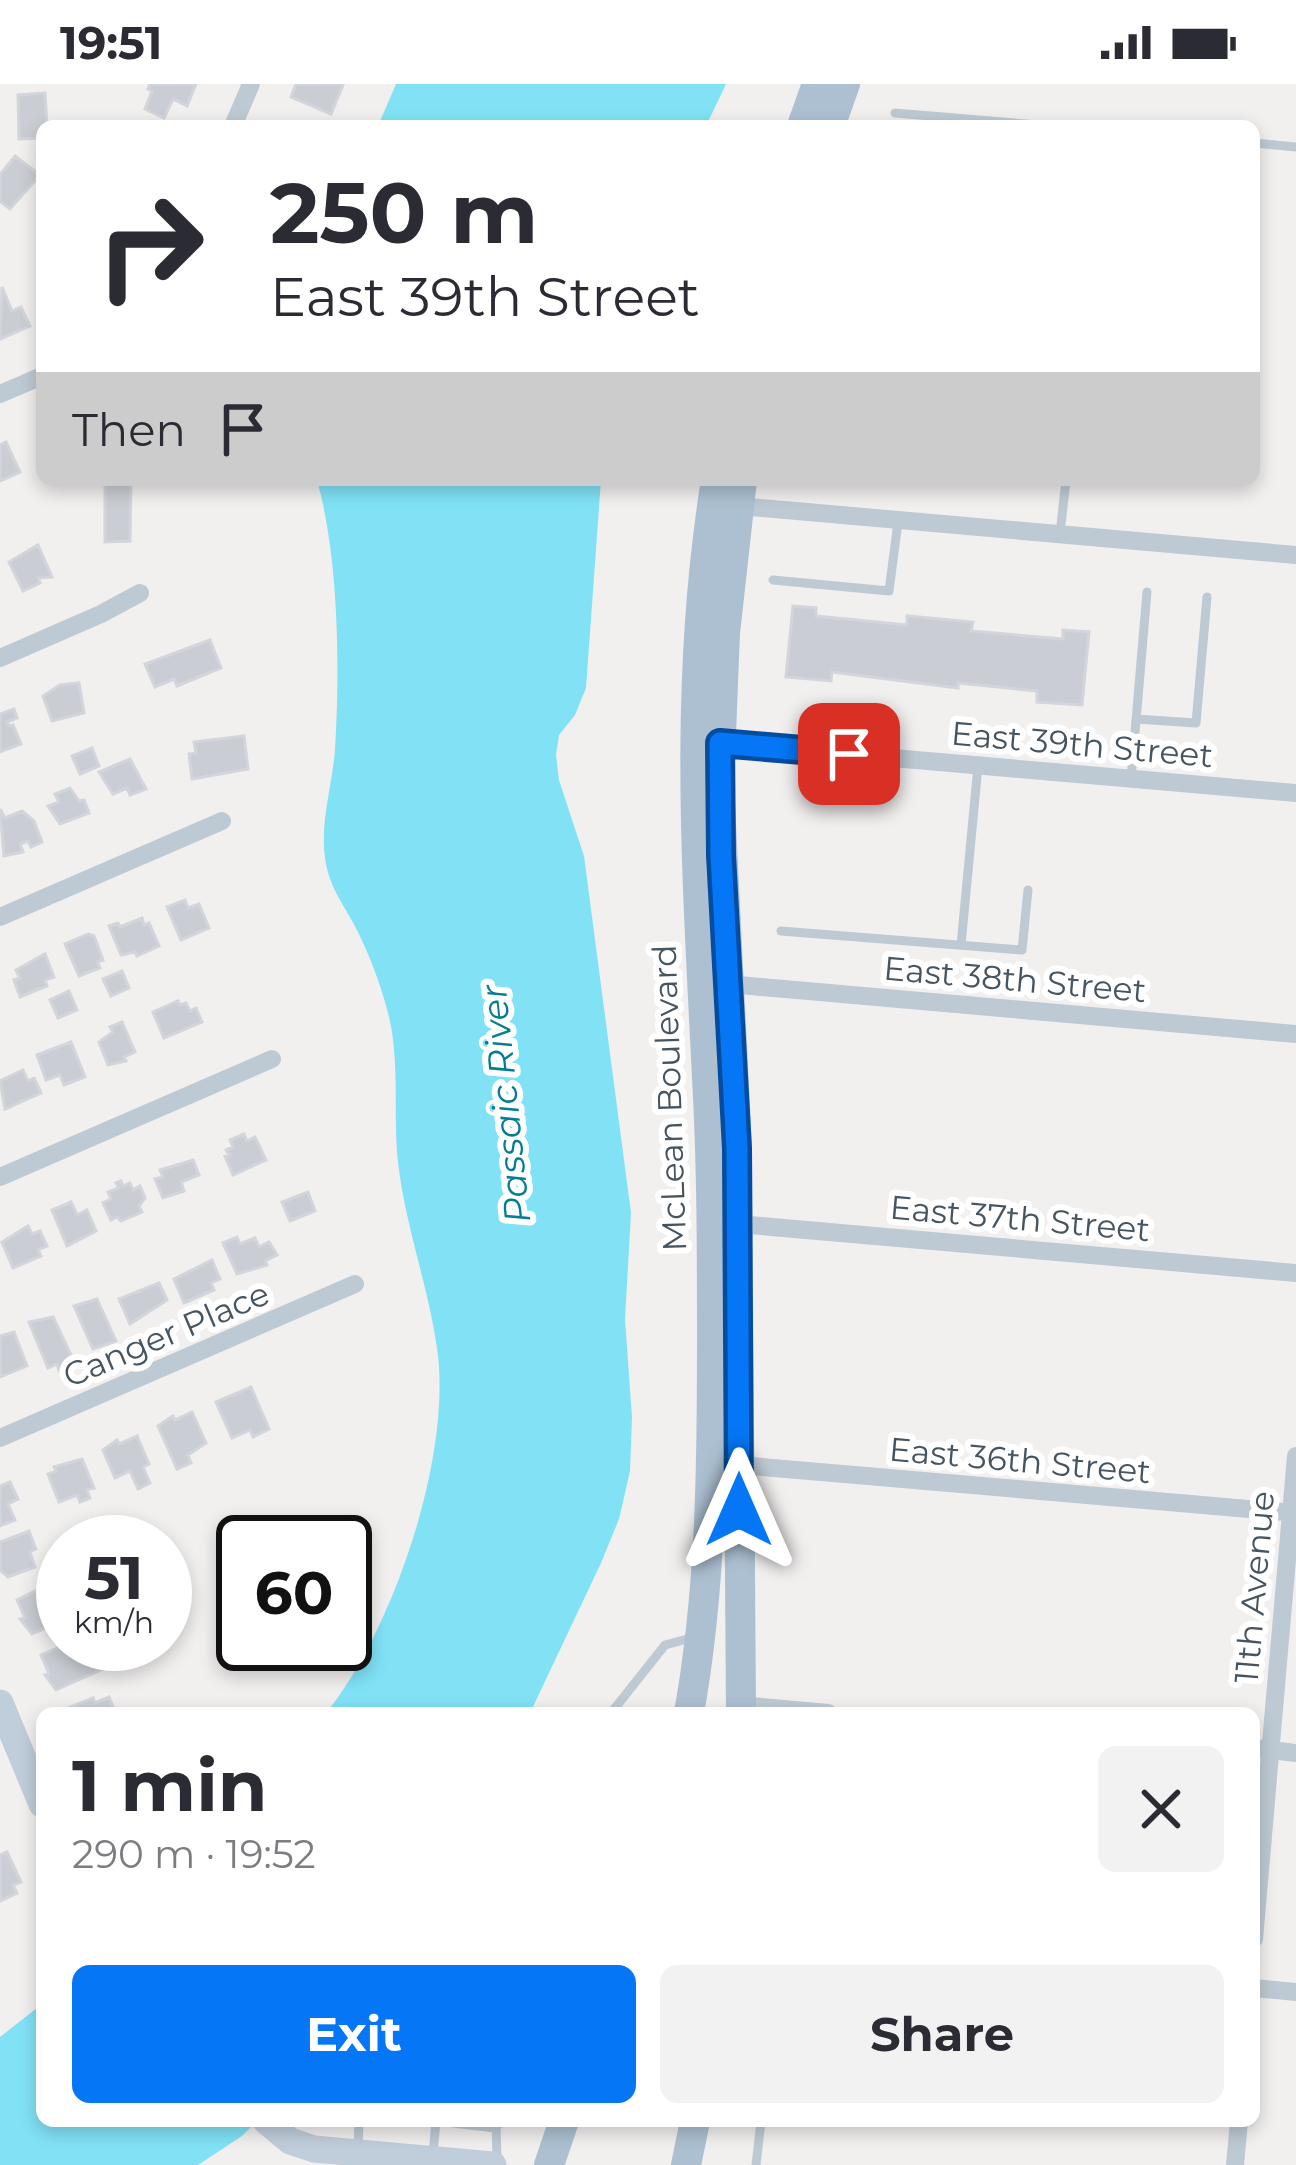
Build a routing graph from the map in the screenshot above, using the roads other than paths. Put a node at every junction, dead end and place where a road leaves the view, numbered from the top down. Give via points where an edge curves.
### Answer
1 (251, 84) edge
2 (817, 84) edge
3 (845, 84) edge
4 (895, 113) dead end
5 (236, 120) edge
6 (804, 120) edge
7 (832, 120) edge
8 (978, 120) edge
9 (1260, 144) edge
10 (1296, 147) edge
11 (36, 379) edge
12 (0, 394) edge
13 (715, 486) edge
14 (1065, 486) edge
15 (741, 493) edge
16 (898, 520) junction
17 (1060, 536) junction
18 (1296, 555) edge
19 (773, 580) dead end
20 (1147, 592) dead end
21 (140, 593) dead end
22 (1208, 597) dead end
23 (0, 658) edge
24 (1136, 719) junction
25 (720, 743) junction
26 (978, 766) junction
27 (1131, 779) junction
28 (1296, 793) edge
29 (222, 821) dead end
30 (1028, 890) dead end
31 (0, 917) edge
32 (781, 932) dead end
33 (961, 945) junction
34 (728, 984) junction
35 (1296, 1034) edge
36 (272, 1059) dead end
37 (0, 1177) edge
38 (738, 1224) junction
39 (1296, 1273) edge
40 (355, 1284) dead end
41 (0, 1438) edge
42 (1296, 1456) edge
43 (739, 1466) junction
44 (1293, 1513) edge
45 (700, 1635) junction
46 (0, 1703) edge
47 (616, 1707) edge
48 (690, 1707) edge
49 (741, 1707) edge
50 (1262, 1749) edge
51 (1296, 1753) edge
52 (36, 1790) edge
53 (1260, 1796) edge
54 (1260, 1988) edge
55 (1296, 1991) edge
56 (275, 2127) edge
57 (358, 2127) edge
58 (437, 2127) edge
59 (496, 2127) edge
60 (561, 2127) edge
61 (684, 2127) edge
62 (694, 2127) edge
63 (760, 2127) edge
64 (1238, 2127) edge
65 (357, 2153) junction
66 (445, 2162) edge
67 (495, 2165) edge
68 (549, 2165) edge
69 (684, 2165) edge
70 (756, 2165) edge
71 (1235, 2165) edge

1 - 5 street
2 - 6 main road
3 - 7 main road
4 - 8 lane
9 - 10 lane
11 - 12 street
13 - 45 main road, McLean Boulevard via 693,727 712,1224 711,1464
14 - 17 lane
15 - 16 street
15 - 25 main road, McLean Boulevard
16 - 17 street
16 - 19 lane via 889,592
17 - 18 street
20 - 24 lane
21 - 23 street
22 - 24 lane via 1196,723
24 - 27 lane
25 - 26 street, East 39th Street
25 - 34 main road, McLean Boulevard
26 - 27 street, East 39th Street
26 - 33 lane
27 - 28 street, East 39th Street
29 - 31 street
30 - 33 lane via 1022,950
32 - 33 lane
34 - 35 street, East 38th Street
34 - 38 main road, McLean Boulevard
36 - 37 street
38 - 39 street, East 37th Street
38 - 43 main road, McLean Boulevard
40 - 41 street, Canger Place
42 - 44 street, 11th Avenue
43 - 44 street, East 36th Street
43 - 49 main road, McLean Boulevard
44 - 50 street, 11th Avenue
45 - 47 lane via 665,1645
45 - 48 main road, McLean Boulevard
46 - 52 main road
50 - 51 street
50 - 53 street, 11th Avenue
54 - 55 street
56 - 65 main road via 301,2146
57 - 65 lane
58 - 66 lane
59 - 67 lane
60 - 68 main road
61 - 69 main road
62 - 69 main road
63 - 70 lane
64 - 71 street
65 - 66 main road
66 - 67 main road

